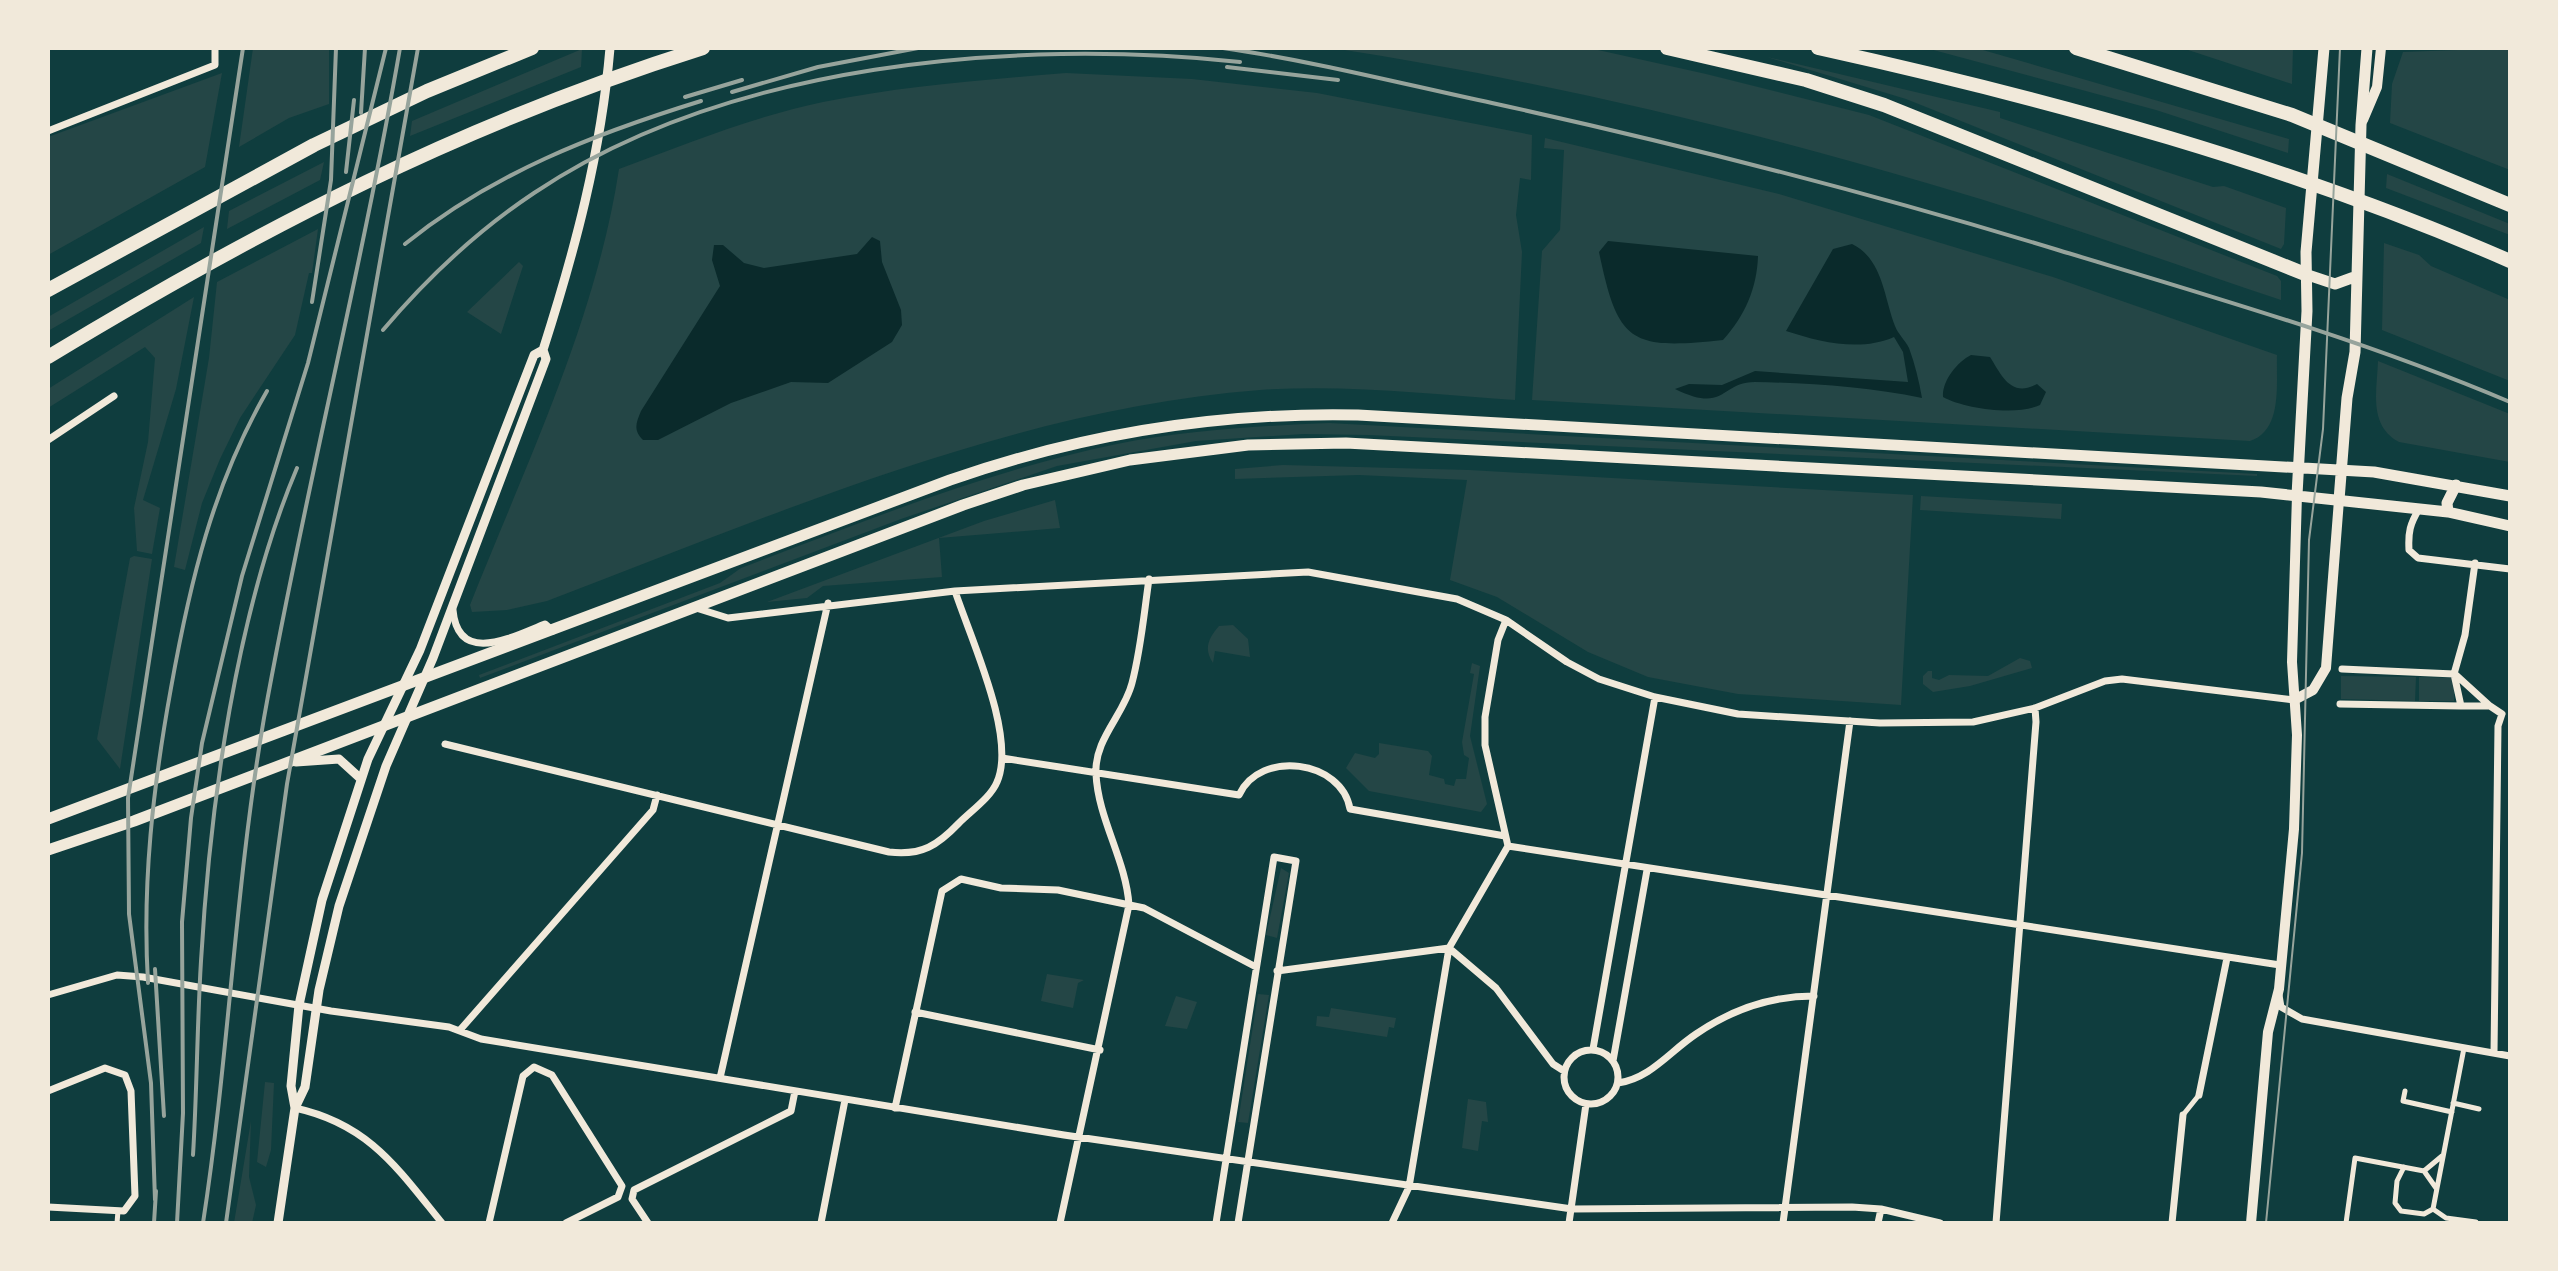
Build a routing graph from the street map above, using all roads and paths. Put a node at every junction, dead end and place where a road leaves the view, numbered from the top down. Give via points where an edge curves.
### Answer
1 (215, 48) edge
2 (532, 48) edge
3 (610, 48) edge
4 (703, 48) edge
5 (1667, 48) edge
6 (1818, 48) edge
7 (2076, 48) edge
8 (2367, 48) edge
9 (2381, 48) edge
10 (2324, 53) edge
11 (2371, 76) junction
12 (48, 131) edge
13 (2510, 205) edge
14 (2510, 261) edge
15 (2357, 273) junction
16 (2305, 274) junction
17 (48, 290) edge
18 (543, 350) junction
19 (48, 357) edge
20 (114, 396) dead end
21 (48, 440) edge
22 (2298, 467) junction
23 (2342, 470) junction
24 (2456, 485) junction
25 (2297, 495) junction
26 (2510, 496) edge
27 (2339, 500) junction
28 (2419, 509) junction
29 (2448, 512) junction
30 (2510, 526) edge
31 (2475, 563) junction
32 (2510, 569) edge
33 (1149, 579) junction
34 (955, 591) junction
35 (828, 603) junction
36 (453, 605) junction
37 (694, 608) junction
38 (1506, 620) junction
39 (553, 631) junction
40 (2342, 669) dead end
41 (2454, 674) junction
42 (424, 680) junction
43 (401, 688) junction
44 (1655, 697) junction
45 (2294, 700) junction
46 (2340, 704) dead end
47 (2461, 706) junction
48 (2490, 706) junction
49 (2035, 708) junction
50 (2510, 709) edge
51 (2502, 714) junction
52 (408, 716) junction
53 (1850, 721) junction
54 (384, 725) junction
55 (445, 744) dead end
56 (1002, 758) junction
57 (289, 762) junction
58 (1095, 773) junction
59 (361, 779) junction
60 (657, 795) junction
61 (48, 819) edge
62 (778, 825) junction
63 (1505, 836) junction
64 (1508, 846) junction
65 (48, 850) edge
66 (1627, 867) junction
67 (1647, 870) junction
68 (1828, 897) junction
69 (1129, 905) junction
70 (2020, 926) junction
71 (1449, 948) junction
72 (2227, 958) junction
73 (2280, 965) junction
74 (1256, 967) junction
75 (1277, 971) junction
76 (2279, 989) junction
77 (48, 995) edge
78 (1814, 996) junction
79 (299, 1005) junction
80 (316, 1008) junction
81 (915, 1012) junction
82 (460, 1030) junction
83 (2464, 1048) junction
84 (1593, 1049) junction
85 (1100, 1050) junction
86 (2494, 1053) junction
87 (2510, 1056) edge
88 (1613, 1061) junction
89 (1564, 1071) junction
90 (720, 1078) junction
91 (1617, 1086) junction
92 (48, 1091) edge
93 (795, 1091) junction
94 (2405, 1091) dead end
95 (2199, 1095) joint
96 (845, 1100) junction
97 (2453, 1103) junction
98 (1586, 1104) junction
99 (295, 1108) junction
100 (895, 1108) junction
101 (2479, 1109) dead end
102 (2452, 1112) junction
103 (2183, 1115) joint
104 (1080, 1137) junction
105 (2443, 1155) junction
106 (2345, 1158) dead end
107 (2355, 1158) junction
108 (1226, 1160) junction
109 (1247, 1163) junction
110 (2404, 1167) junction
111 (2424, 1171) junction
112 (1409, 1187) junction
113 (2437, 1188) junction
114 (48, 1207) edge
115 (1785, 1208) junction
116 (1572, 1209) junction
117 (1881, 1209) junction
118 (2433, 1209) junction
119 (118, 1211) junction
120 (2446, 1218) junction
121 (2476, 1222) edge
122 (117, 1223) edge
123 (278, 1223) edge
124 (442, 1223) edge
125 (489, 1223) edge
126 (566, 1223) edge
127 (648, 1223) edge
128 (821, 1223) edge
129 (1060, 1223) edge
130 (1216, 1223) edge
131 (1238, 1223) edge
132 (1392, 1223) edge
133 (1569, 1223) edge
134 (1783, 1223) edge
135 (1878, 1223) edge
136 (1940, 1223) edge
137 (1996, 1223) edge
138 (2172, 1223) edge
139 (2251, 1223) edge
140 (2346, 1223) edge
141 (2452, 1223) edge

1 - 12 street via 215,65
2 - 17 highway via 314,145
3 - 18 street via 579,237
4 - 19 highway via 579,88 371,177 165,286
5 - 16 highway via 1806,80 1884,105
6 - 14 highway via 1980,84 2250,163 2395,213
7 - 13 highway via 2292,115
8 - 11 main road
9 - 11 main road
10 - 16 main road
11 - 15 main road via 2361,125
15 - 16 main road via 2335,284
15 - 23 main road via 2355,352
16 - 22 main road
18 - 36 street via 546,359 538,384
18 - 43 street via 534,355
20 - 21 street
22 - 23 main road
22 - 25 main road
22 - 39 main road via 1358,415 1204,421 1107,436 1004,462
23 - 24 main road
23 - 27 main road
24 - 26 main road
24 - 29 main road
25 - 27 main road
25 - 37 main road via 1346,443 1248,445 1130,460 1023,485
25 - 45 main road
27 - 28 main road
27 - 45 main road via 2326,668 2313,690
28 - 29 main road
28 - 31 street via 2409,525 2409,550 2418,558
29 - 30 main road
31 - 32 street
31 - 41 street
33 - 34 street
33 - 38 street via 1308,572 1430,592
33 - 58 street via 1132,684 1099,748
34 - 35 street
34 - 56 street via 998,721
35 - 37 street via 728,618
35 - 62 street
36 - 39 street via 459,629 481,644 545,624
36 - 42 street
37 - 52 main road
38 - 44 street via 1584,671
38 - 63 street via 1485,717 1485,745
39 - 42 main road
40 - 41 street
41 - 47 street
41 - 48 street
42 - 43 main road
42 - 52 street
43 - 54 street
43 - 61 main road
44 - 53 street via 1738,714
44 - 66 street
45 - 49 street via 2134,680 2105,681
45 - 73 main road via 2294,829
46 - 47 street
47 - 48 street
48 - 51 street
49 - 53 street via 1973,722
49 - 70 street
50 - 51 street
51 - 86 street
52 - 54 main road
52 - 80 street via 383,773 339,906
53 - 68 street
54 - 57 main road
54 - 59 street
55 - 60 street
56 - 58 street
56 - 62 street via 996,784 928,849 889,852
57 - 59 street via 339,759
57 - 65 main road
58 - 63 street via 1239,795 1254,774 1299,767 1333,779 1344,789 1350,809
58 - 69 street
59 - 79 street via 322,900
60 - 62 street
60 - 82 street via 653,810
62 - 90 street
63 - 64 street
64 - 66 street
64 - 71 street
66 - 67 street
66 - 84 street
67 - 68 street
67 - 88 street
68 - 70 street
68 - 78 street
69 - 74 street
69 - 81 street via 961,879 942,891
69 - 85 street
70 - 72 street
70 - 137 street
71 - 75 street
71 - 89 street via 1496,988 1553,1064
71 - 112 street
72 - 73 street
72 - 95 street
73 - 76 main road
74 - 75 street via 1274,857 1296,861
74 - 108 street
75 - 109 street
76 - 83 street via 2281,1007 2302,1019
76 - 139 main road via 2268,1032
77 - 79 street via 117,975
78 - 91 street via 1791,996 1743,1009 1695,1034 1639,1080
78 - 115 street
79 - 80 street
79 - 99 street via 291,1086
80 - 82 street
80 - 99 street via 305,1087
81 - 85 street
81 - 100 street
82 - 90 street via 481,1039
83 - 86 street
83 - 97 street
84 - 88 street
84 - 89 street via 1578,1052
85 - 104 street
86 - 87 street
88 - 91 street
89 - 98 street via 1568,1092
90 - 93 street
91 - 98 street via 1604,1101
92 - 119 street via 105,1068 120,1070 131,1091 135,1196 129,1207
93 - 96 street
93 - 127 street via 791,1111 637,1188 632,1194
94 - 102 street via 2403,1101
95 - 103 street
96 - 100 street
96 - 128 street
97 - 101 street
97 - 102 street
98 - 116 street
99 - 123 street
99 - 124 street via 372,1142
100 - 104 street
102 - 105 street
103 - 138 street
104 - 108 street
104 - 129 street
105 - 111 street
105 - 113 street
106 - 107 street
107 - 110 street
107 - 140 street
108 - 109 street
108 - 130 street
109 - 112 street
109 - 131 street
110 - 111 street
110 - 118 street via 2395,1203 2401,1211 2424,1214
111 - 113 street
112 - 116 street
112 - 132 street
113 - 118 street
114 - 119 street
115 - 116 street
115 - 117 street
115 - 134 street
116 - 133 street
117 - 135 street
117 - 136 street
118 - 120 street
119 - 122 street
120 - 121 street
120 - 141 street
125 - 126 street via 523,1076 534,1067 552,1075 621,1183 618,1197

